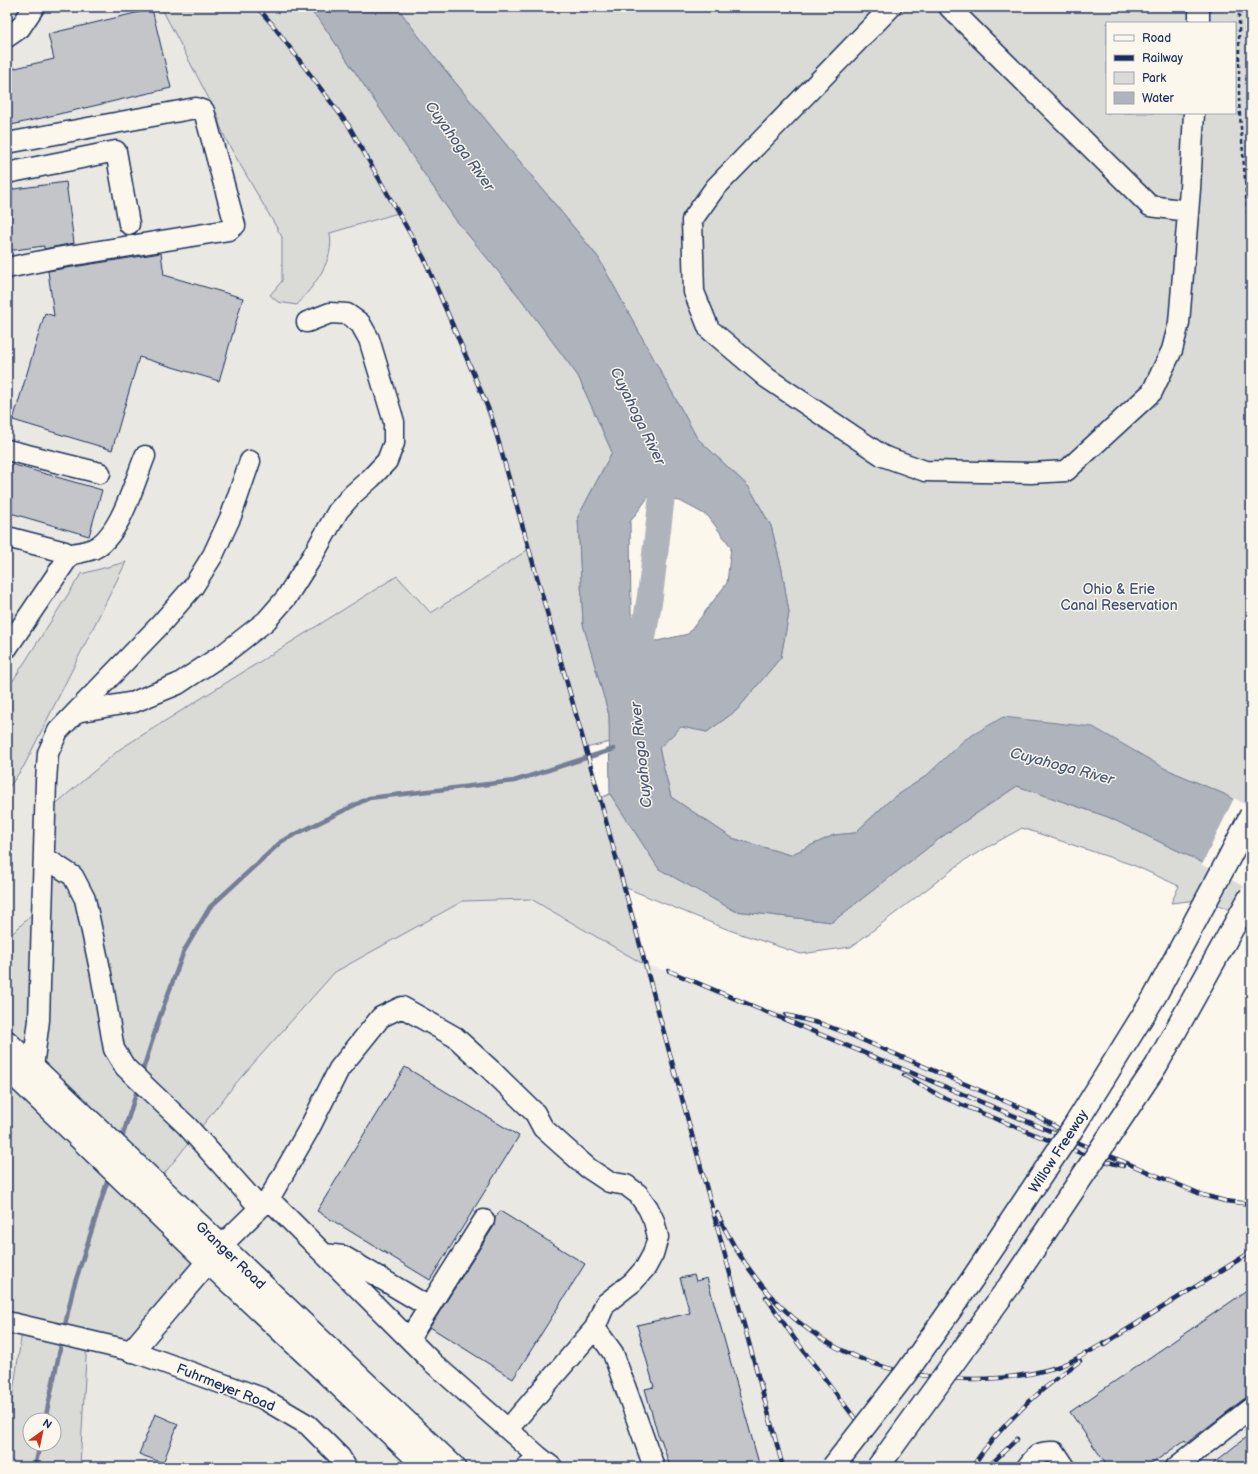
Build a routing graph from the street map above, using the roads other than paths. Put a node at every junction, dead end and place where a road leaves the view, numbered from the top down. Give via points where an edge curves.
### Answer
1 (34, 7) edge
2 (891, 7) edge
3 (949, 7) edge
4 (1200, 7) edge
5 (1199, 22) edge
6 (7, 37) edge
7 (1194, 114) edge
8 (7, 143) edge
9 (7, 173) edge
10 (1188, 211) junction
11 (129, 224) dead end
12 (7, 268) edge
13 (307, 322) dead end
14 (7, 450) edge
15 (145, 456) dead end
16 (250, 461) dead end
17 (100, 473) dead end
18 (7, 537) edge
19 (68, 555) junction
20 (7, 648) edge
21 (76, 712) junction
22 (1251, 815) edge
23 (44, 858) junction
24 (1251, 895) edge
25 (7, 1042) edge
26 (21, 1072) edge
27 (79, 1124) junction
28 (264, 1204) junction
29 (484, 1220) dead end
30 (214, 1253) junction
31 (324, 1254) junction
32 (429, 1307) junction
33 (7, 1322) edge
34 (595, 1328) junction
35 (409, 1339) junction
36 (132, 1351) junction
37 (1251, 1408) edge
38 (508, 1429) junction
39 (539, 1463) edge
40 (340, 1464) edge
41 (426, 1467) edge
42 (454, 1467) edge
43 (654, 1467) edge
44 (833, 1467) edge
45 (878, 1467) edge
46 (1028, 1467) edge
47 (1065, 1467) edge
48 (1176, 1467) edge

1 - 6 street via 20,28
2 - 10 street via 715,188 692,220 694,292 709,329 767,378 883,456 925,472 1066,471 1152,392 1172,350 1179,323
3 - 10 street via 1150,206
4 - 5 street
7 - 10 street
8 - 12 street via 196,108 204,110 235,225 229,230
9 - 11 street via 116,151
13 - 21 street via 330,313 347,314 360,323 369,339 394,422 394,443 387,461 338,511 286,598 266,621 178,684 134,702
14 - 17 street
15 - 19 street via 112,534 92,550
16 - 21 street via 232,516 213,555 193,586 159,626
18 - 19 street via 66,552
19 - 20 street
21 - 23 street via 58,731 48,753
22 - 44 main road, Willow Freeway, bridge via 1155,996 1073,1128 972,1281
23 - 26 street via 39,1020
23 - 28 street via 73,876 85,899 114,1049 126,1067
24 - 45 main road, bridge via 1156,1066 1012,1282
25 - 26 main road, Granger Road
26 - 27 main road, Granger Road
27 - 30 main road, Granger Road via 151,1205
27 - 30 main road, Granger Road via 156,1184
28 - 30 street
28 - 31 street
28 - 34 street via 309,1129 339,1069 381,1017 402,1007 455,1037 535,1113 543,1128 563,1146 588,1168 610,1182 626,1185 638,1194 648,1208 658,1237 653,1254 633,1282 605,1304
29 - 32 street
30 - 36 main road
30 - 41 main road, Granger Road
30 - 42 main road, Granger Road
31 - 32 street via 343,1256
31 - 35 street
32 - 35 street
33 - 36 street, Fuhrmeyer Road
34 - 38 street
34 - 43 street via 613,1353
35 - 38 street
36 - 40 street, Fuhrmeyer Road via 262,1398 308,1425
37 - 48 street
38 - 39 street
46 - 47 street via 1038,1454 1047,1451 1055,1452

